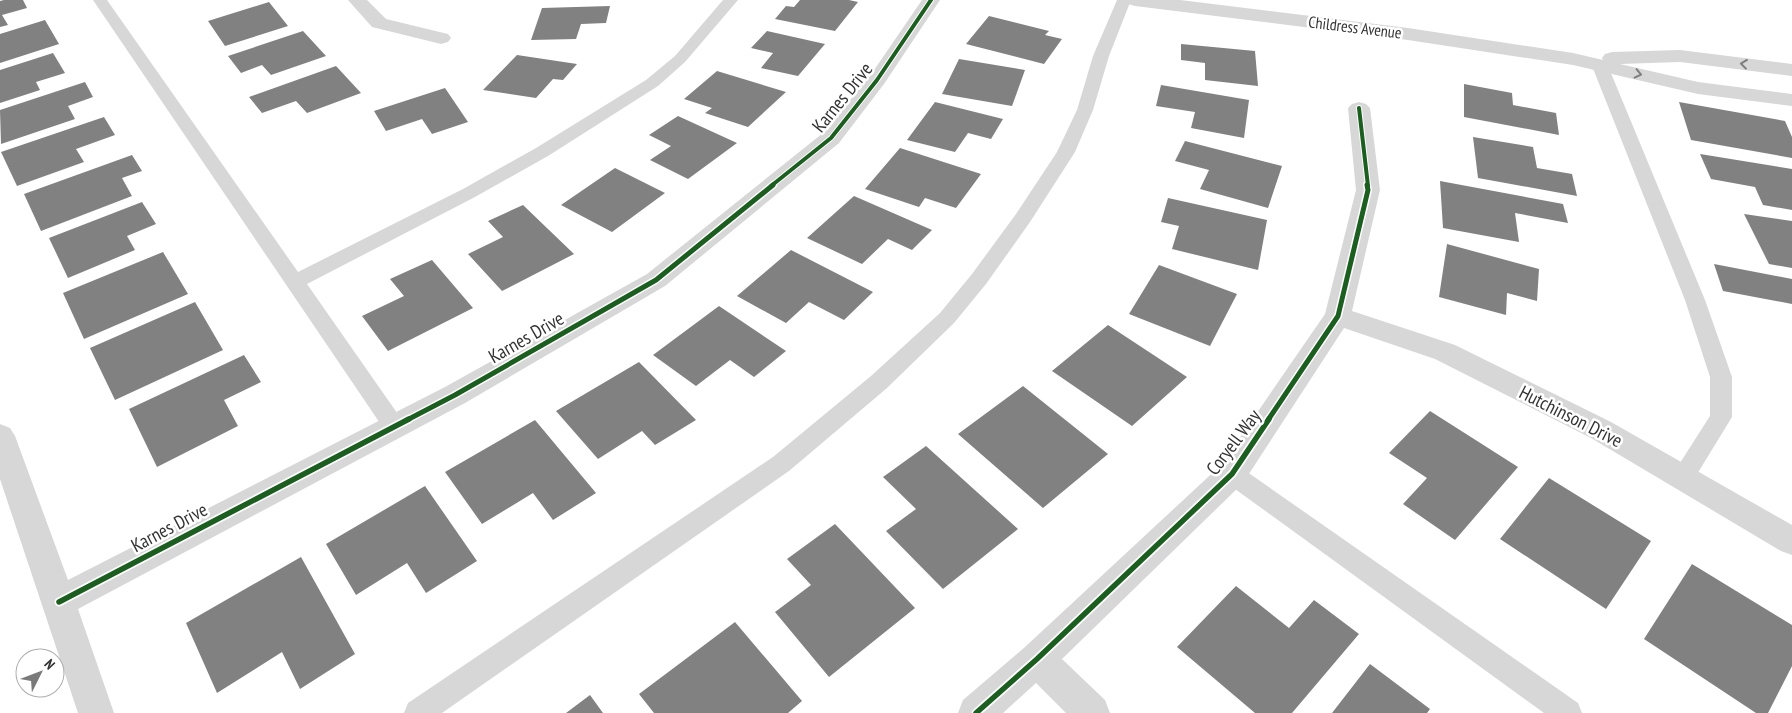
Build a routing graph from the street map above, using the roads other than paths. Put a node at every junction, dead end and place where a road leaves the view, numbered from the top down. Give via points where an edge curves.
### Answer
1 (100, 0) edge
2 (357, 0) edge
3 (731, 0) edge
4 (931, 0) edge
5 (1124, 0) edge
6 (1135, 0) edge
7 (441, 38) dead end
8 (1573, 59) junction
9 (1600, 66) junction
10 (1792, 70) edge
11 (1792, 100) edge
12 (1359, 108) dead end
13 (296, 281) junction
14 (1338, 316) junction
15 (394, 426) junction
16 (0, 436) edge
17 (1232, 474) junction
18 (1683, 477) junction
19 (1792, 540) edge
20 (59, 602) junction
21 (1037, 659) junction
22 (96, 713) edge
23 (418, 713) edge
24 (976, 713) edge
25 (1092, 713) edge
26 (1568, 713) edge

1 - 13 lane
2 - 7 street via 379,23
3 - 13 lane via 680,59 652,83 469,193
4 - 15 street, Karnes Drive via 877,80 831,138 656,280 455,395
5 - 23 lane via 1101,56 1085,110 1066,152 1018,226 946,318 879,382 781,464
6 - 8 street, Childress Avenue via 1408,34
8 - 9 street, Childress Avenue
10 -> 8 street, Childress Avenue via 1680,56
9 -> 11 street, Childress Avenue via 1698,88
9 - 18 lane via 1692,291 1720,377 1721,417
12 - 14 street, Coryell Way via 1368,190
13 - 15 lane
14 - 17 street, Coryell Way
14 - 18 street, Hutchinson Drive via 1445,352 1601,430
15 - 20 street, Karnes Drive
16 - 20 street
17 - 21 street, Coryell Way
17 - 26 lane
18 - 19 street, Hutchinson Drive
20 - 22 street
21 - 24 street, Coryell Way
21 - 25 street

